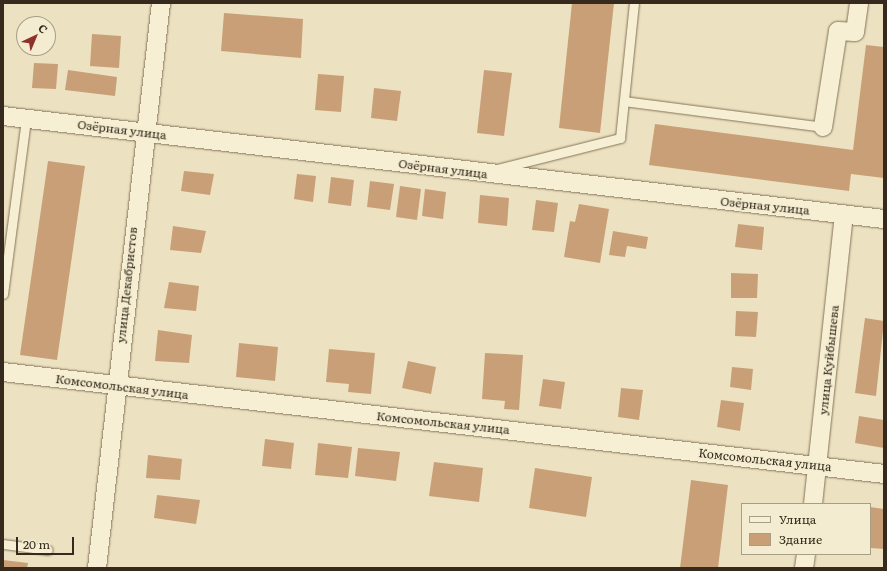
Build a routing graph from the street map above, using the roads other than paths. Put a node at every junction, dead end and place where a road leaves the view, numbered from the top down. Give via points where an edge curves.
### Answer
1 (160, 3) edge
2 (634, 3) edge
3 (859, 3) edge
4 (624, 101) junction
5 (3, 116) edge
6 (26, 119) junction
7 (823, 127) joint
8 (145, 133) junction
9 (479, 173) junction
10 (844, 215) junction
11 (884, 219) edge
12 (3, 294) edge
13 (3, 372) edge
14 (116, 386) junction
15 (818, 466) junction
16 (884, 474) edge
17 (813, 503) edge
18 (3, 544) edge
19 (48, 550) dead end
20 (806, 555) edge
21 (97, 568) edge
22 (804, 568) edge

1 - 8 street, улица Декабристов
2 - 4 lane
3 - 7 street via 855,32 838,31
4 - 7 lane
4 - 9 lane via 620,138
5 - 6 street, Озёрная улица
6 - 8 street, Озёрная улица
6 - 12 lane
8 - 9 street, Озёрная улица
8 - 14 street, улица Декабристов
9 - 10 street, Озёрная улица
10 - 11 street, Озёрная улица
10 - 15 street, улица Куйбышева
13 - 14 street, Комсомольская улица
14 - 15 street, Комсомольская улица
14 - 21 street, улица Декабристов
15 - 16 street, Комсомольская улица
15 - 17 street, улица Куйбышева
18 - 19 lane
20 - 22 street

